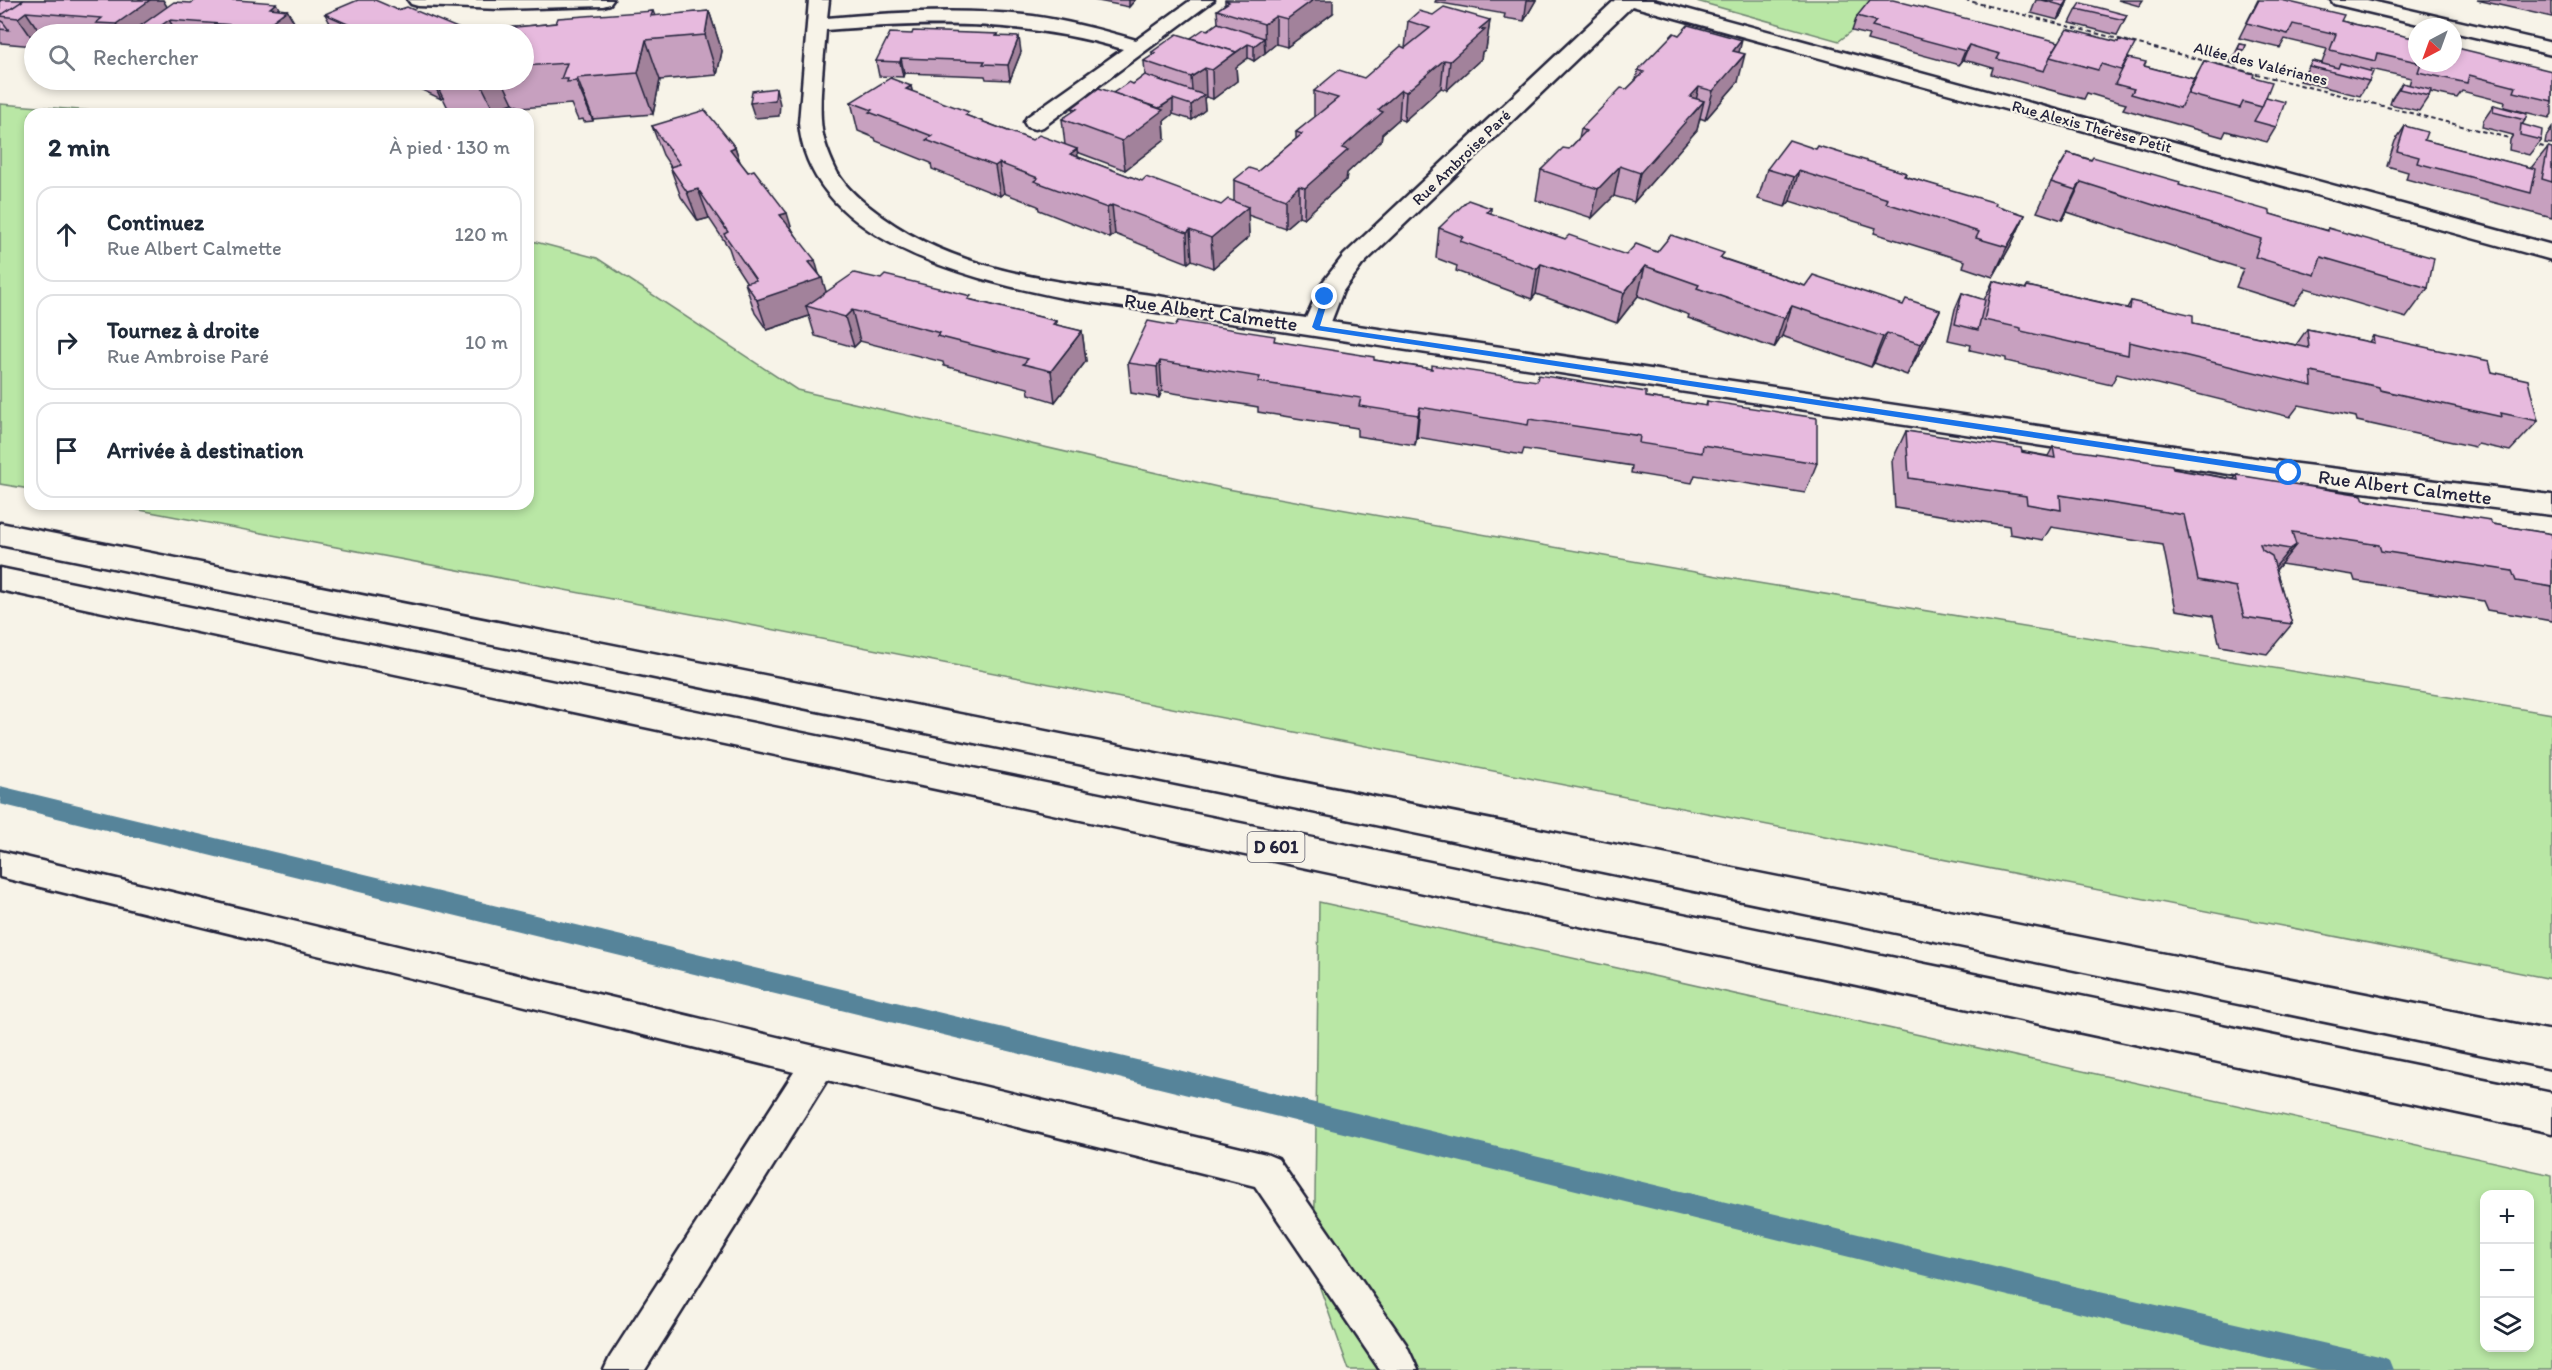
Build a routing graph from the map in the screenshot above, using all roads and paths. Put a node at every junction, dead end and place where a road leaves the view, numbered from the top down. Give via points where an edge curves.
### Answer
1 (418, 0) edge
2 (603, 0) edge
3 (1204, 0) edge
4 (1627, 0) edge
5 (1631, 0) edge
6 (1965, 0) edge
7 (2341, 0) edge
8 (818, 12) edge
9 (1139, 47) junction
10 (2552, 49) edge
11 (1035, 122) dead end
12 (2517, 140) dead end
13 (2529, 143) edge
14 (2552, 149) edge
15 (2552, 253) edge
16 (1316, 327) junction
17 (2552, 506) edge
18 (0, 534) edge
19 (0, 579) edge
20 (0, 864) edge
21 (2552, 1050) edge
22 (820, 1061) junction
23 (2552, 1113) edge
24 (623, 1370) edge
25 (1398, 1370) edge

1 - 2 street
3 - 9 street
4 - 16 street, Rue Ambroise Paré via 1353,260 1325,297
5 - 15 street, Rue Alexis Thérèse Petit
6 - 12 path, Allée des Valérianes
7 - 10 street
8 - 9 street via 1047,24
8 - 16 street, Rue Albert Calmette via 810,121 814,149 843,195 892,235 961,266 1026,283
9 - 11 street
13 - 14 path
16 - 17 street, Rue Albert Calmette via 2289,473
18 - 21 street
19 - 23 street, D 601
20 - 22 lane
22 - 24 lane
22 - 25 lane via 1266,1171 1394,1357

